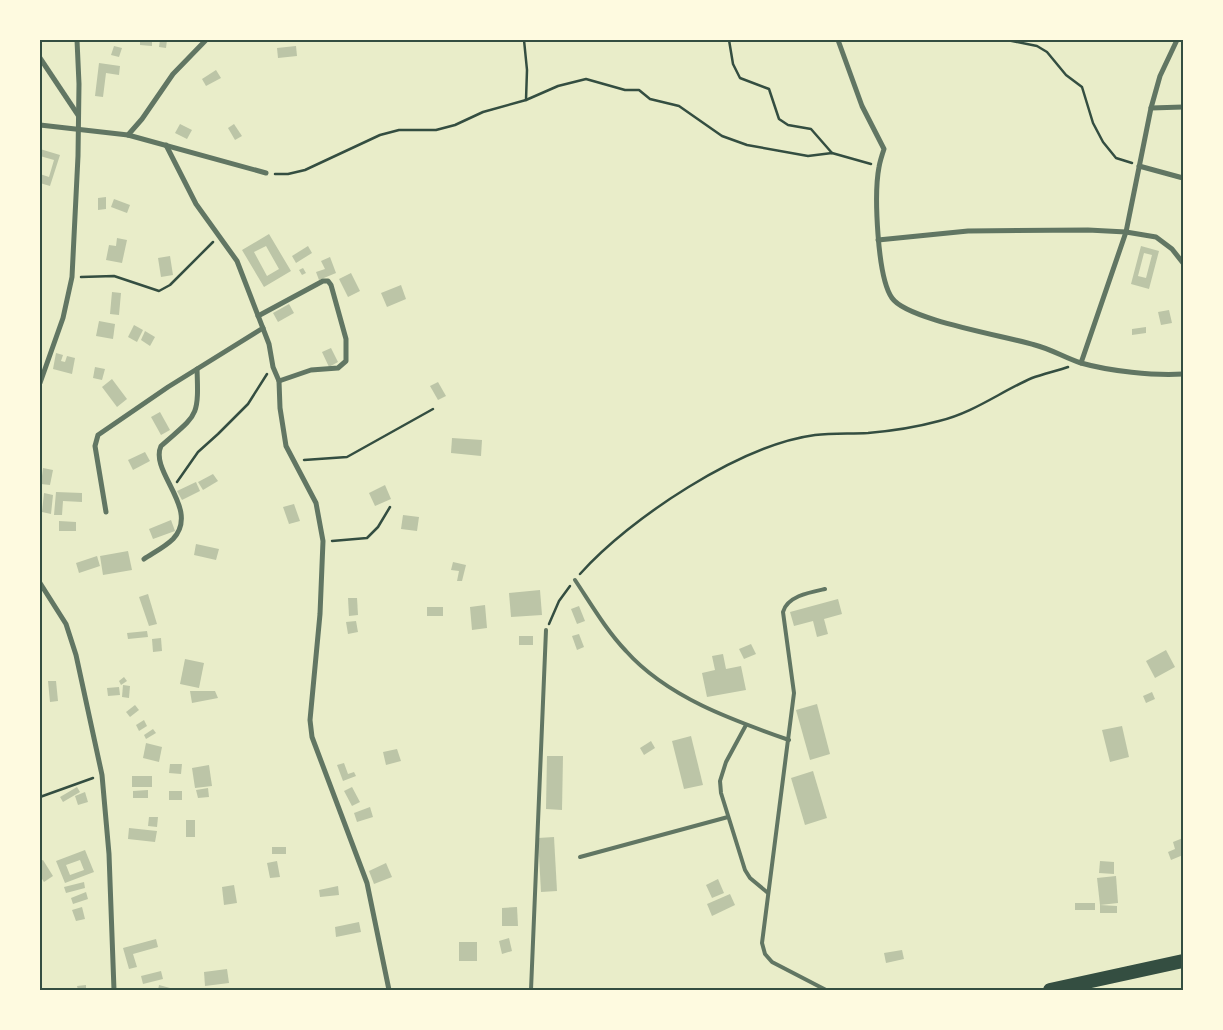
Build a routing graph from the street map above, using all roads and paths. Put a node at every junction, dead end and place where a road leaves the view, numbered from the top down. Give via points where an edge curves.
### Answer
1 (77, 40) edge
2 (206, 40) edge
3 (524, 40) edge
4 (729, 40) edge
5 (838, 40) edge
6 (1007, 40) edge
7 (1177, 40) edge
8 (40, 58) edge
9 (526, 100) junction
10 (1183, 107) edge
11 (1151, 108) junction
12 (79, 116) junction
13 (40, 125) edge
14 (79, 128) junction
15 (128, 135) junction
16 (166, 145) junction
17 (832, 154) junction
18 (879, 166) junction
19 (1138, 166) junction
20 (266, 173) joint
21 (1183, 178) edge
22 (1126, 232) junction
23 (218, 234) junction
24 (878, 240) junction
25 (1183, 263) edge
26 (72, 277) junction
27 (258, 316) junction
28 (263, 328) junction
29 (1081, 363) junction
30 (273, 367) junction
31 (197, 369) junction
32 (1183, 374) edge
33 (280, 381) junction
34 (40, 382) edge
35 (434, 409) dead end
36 (293, 461) junction
37 (173, 489) junction
38 (390, 507) dead end
39 (106, 512) dead end
40 (322, 541) junction
41 (144, 559) dead end
42 (575, 580) junction
43 (40, 583) edge
44 (825, 589) dead end
45 (546, 630) joint
46 (746, 725) junction
47 (789, 740) junction
48 (102, 775) junction
49 (40, 797) edge
50 (728, 817) junction
51 (580, 857) dead end
52 (768, 894) junction
53 (1183, 961) edge
54 (1077, 988) edge
55 (114, 990) edge
56 (389, 990) edge
57 (531, 990) edge
58 (826, 990) edge
59 (1050, 990) edge

1 - 12 street
2 - 15 street via 173,74
3 - 9 path
4 - 17 path via 733,64 740,78 769,89 779,119 788,125 811,129
5 - 18 street via 862,106 882,141 884,148
6 - 19 path via 1044,50 1066,75 1082,87 1098,135 1114,155
7 - 11 street via 1160,76
8 - 12 street
9 - 17 path via 558,86 586,79 625,90 639,90 650,99 679,106 722,136 747,145 808,156
9 - 20 path via 483,112 447,127 399,130 380,135 305,170 288,174
10 - 11 street
11 - 19 street
12 - 14 street
13 - 14 street
14 - 15 street
14 - 26 street
15 - 16 street
16 - 20 street
16 - 23 street via 192,197
17 - 18 path
18 - 24 street
19 - 21 street
19 - 22 street
22 - 24 street via 968,231
22 - 25 street via 1156,237 1165,242
22 - 29 street
23 - 26 path via 208,249 163,290 146,288 114,276
23 - 27 street via 234,254
24 - 29 street via 886,286 891,298 901,308 1034,344
26 - 34 street via 63,318
27 - 28 street
27 - 33 street via 323,281 328,281 331,286 346,339 346,361 338,368 311,370
28 - 30 street
28 - 31 street
29 - 32 street via 1141,373
29 - 42 path via 1032,378 979,407 938,422 870,433 814,436 786,442 732,462 622,534
30 - 33 street
30 - 37 path via 248,404 198,452
31 - 37 street via 197,408 191,420 161,446 159,452
31 - 39 street via 112,424 96,438
33 - 36 street via 282,430
35 - 36 path via 347,457
36 - 40 street via 316,503
37 - 41 street via 180,509 178,531 173,539
38 - 40 path via 378,528 367,538
40 - 56 street via 320,614 310,720 312,737 366,883
42 - 45 path via 559,601
42 - 46 lane via 626,651 649,672 675,690
43 - 48 street via 66,624 76,655
44 - 47 lane via 803,594 784,607 794,693
45 - 57 lane
46 - 47 lane
46 - 50 lane via 722,773 721,793
47 - 52 lane
48 - 49 path
48 - 55 street via 109,854
50 - 51 lane
50 - 52 lane via 744,870
52 - 58 lane via 762,943 767,958
53 - 54 highway
54 - 59 highway

